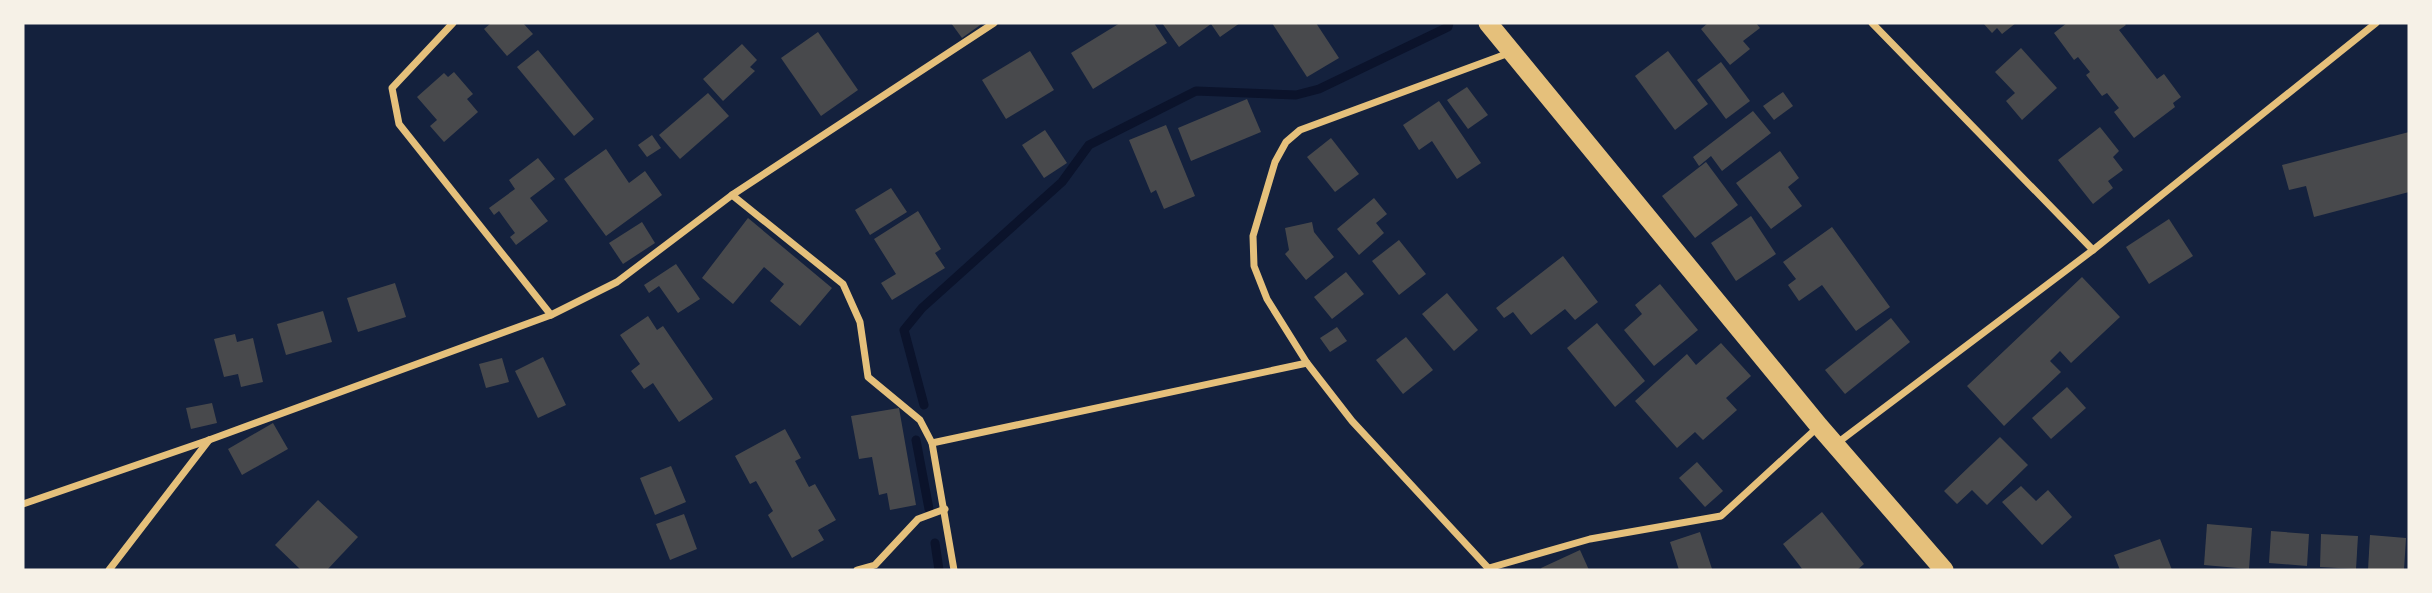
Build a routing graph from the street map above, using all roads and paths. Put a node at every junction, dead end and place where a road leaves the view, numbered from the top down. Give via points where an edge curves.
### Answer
1 (453, 23) edge
2 (994, 23) edge
3 (1872, 23) edge
4 (2376, 23) edge
5 (1500, 38) edge
6 (732, 195) junction
7 (2093, 250) junction
8 (551, 314) junction
9 (1307, 363) junction
10 (1819, 426) junction
11 (209, 440) junction
12 (932, 443) junction
13 (1835, 444) junction
14 (23, 504) edge
15 (945, 509) junction
16 (1490, 569) edge
17 (109, 570) edge
18 (857, 570) edge
19 (954, 570) edge
20 (1944, 570) edge

1 - 8 street via 392,88 399,124
2 - 6 street
3 - 7 street
4 - 7 street
5 - 9 street via 1300,130 1286,142 1275,162 1253,236 1254,266 1267,299
5 - 10 highway
6 - 8 street via 617,282
6 - 12 street via 843,284 860,321 868,376 920,420
7 - 13 street
8 - 11 street
9 - 12 street
9 - 16 street via 1352,421
10 - 13 highway
10 - 16 street via 1721,516 1590,539
11 - 14 street
11 - 17 street
12 - 15 street
13 - 20 highway
15 - 18 street via 918,519 875,565
15 - 19 street

